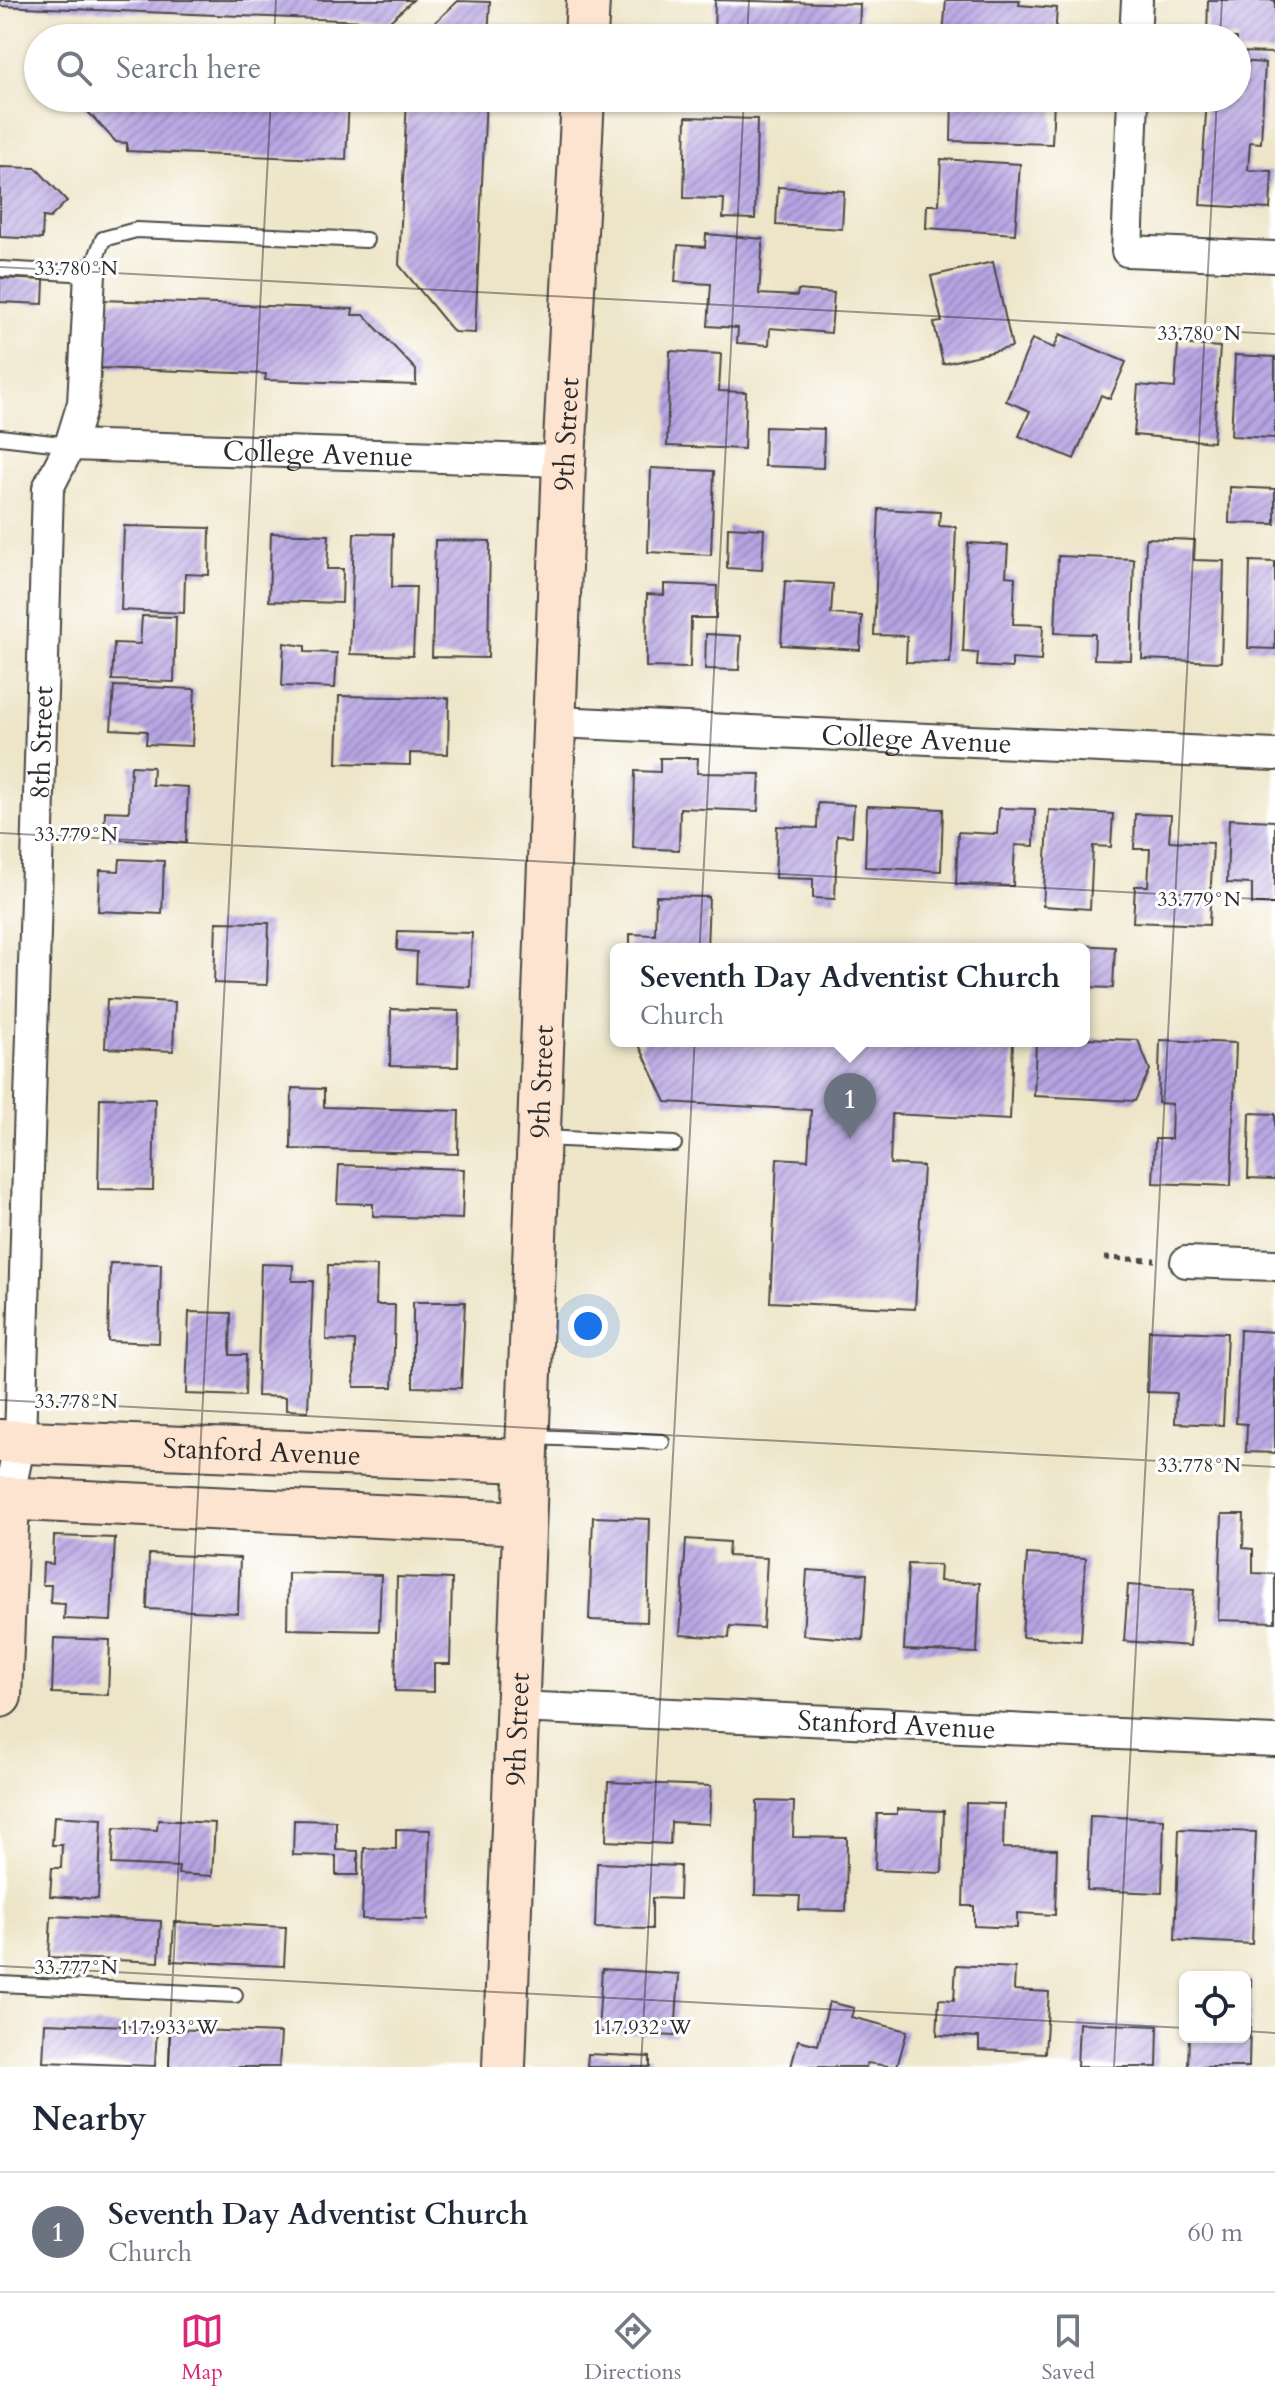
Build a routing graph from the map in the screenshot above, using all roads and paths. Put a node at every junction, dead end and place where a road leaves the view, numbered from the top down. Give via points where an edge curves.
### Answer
1 (588, 0) edge
2 (1137, 0) edge
3 (587, 24) edge
4 (1136, 24) edge
5 (582, 112) edge
6 (1132, 112) edge
7 (366, 240) dead end
8 (1275, 257) edge
9 (0, 269) edge
10 (90, 274) junction
11 (0, 437) edge
12 (70, 445) junction
13 (564, 461) junction
14 (557, 722) junction
15 (1275, 755) edge
16 (537, 1138) junction
17 (674, 1144) dead end
18 (1104, 1258) dead end
19 (1186, 1262) joint
20 (1275, 1265) edge
21 (10, 1441) edge
22 (662, 1442) dead end
23 (526, 1448) junction
24 (4, 1498) edge
25 (524, 1523) junction
26 (0, 1696) edge
27 (517, 1707) junction
28 (1275, 1741) edge
29 (0, 1984) edge
30 (235, 1995) dead end
31 (504, 2067) edge

1 - 3 street
2 - 4 street
5 - 13 street, 9th Street
6 - 8 street via 1127,251
7 - 10 lane via 136,230 103,239
9 - 10 lane
10 - 12 street, 8th Street via 83,403
11 - 12 lane
12 - 13 street, College Avenue
12 - 21 street, 8th Street via 48,488
13 - 14 street, 9th Street
14 - 15 street, College Avenue
14 - 16 street, 9th Street
16 - 17 lane
16 - 23 street, 9th Street
18 - 19 path
19 - 20 street
21 - 23 street, Stanford Avenue
21 - 24 street, 8th Street
22 - 23 lane
23 - 25 street, 9th Street
24 - 25 street, Stanford Avenue
24 - 26 street, 8th Street
25 - 27 street, 9th Street
27 - 28 street, Stanford Avenue
27 - 31 street, 9th Street
29 - 30 lane

